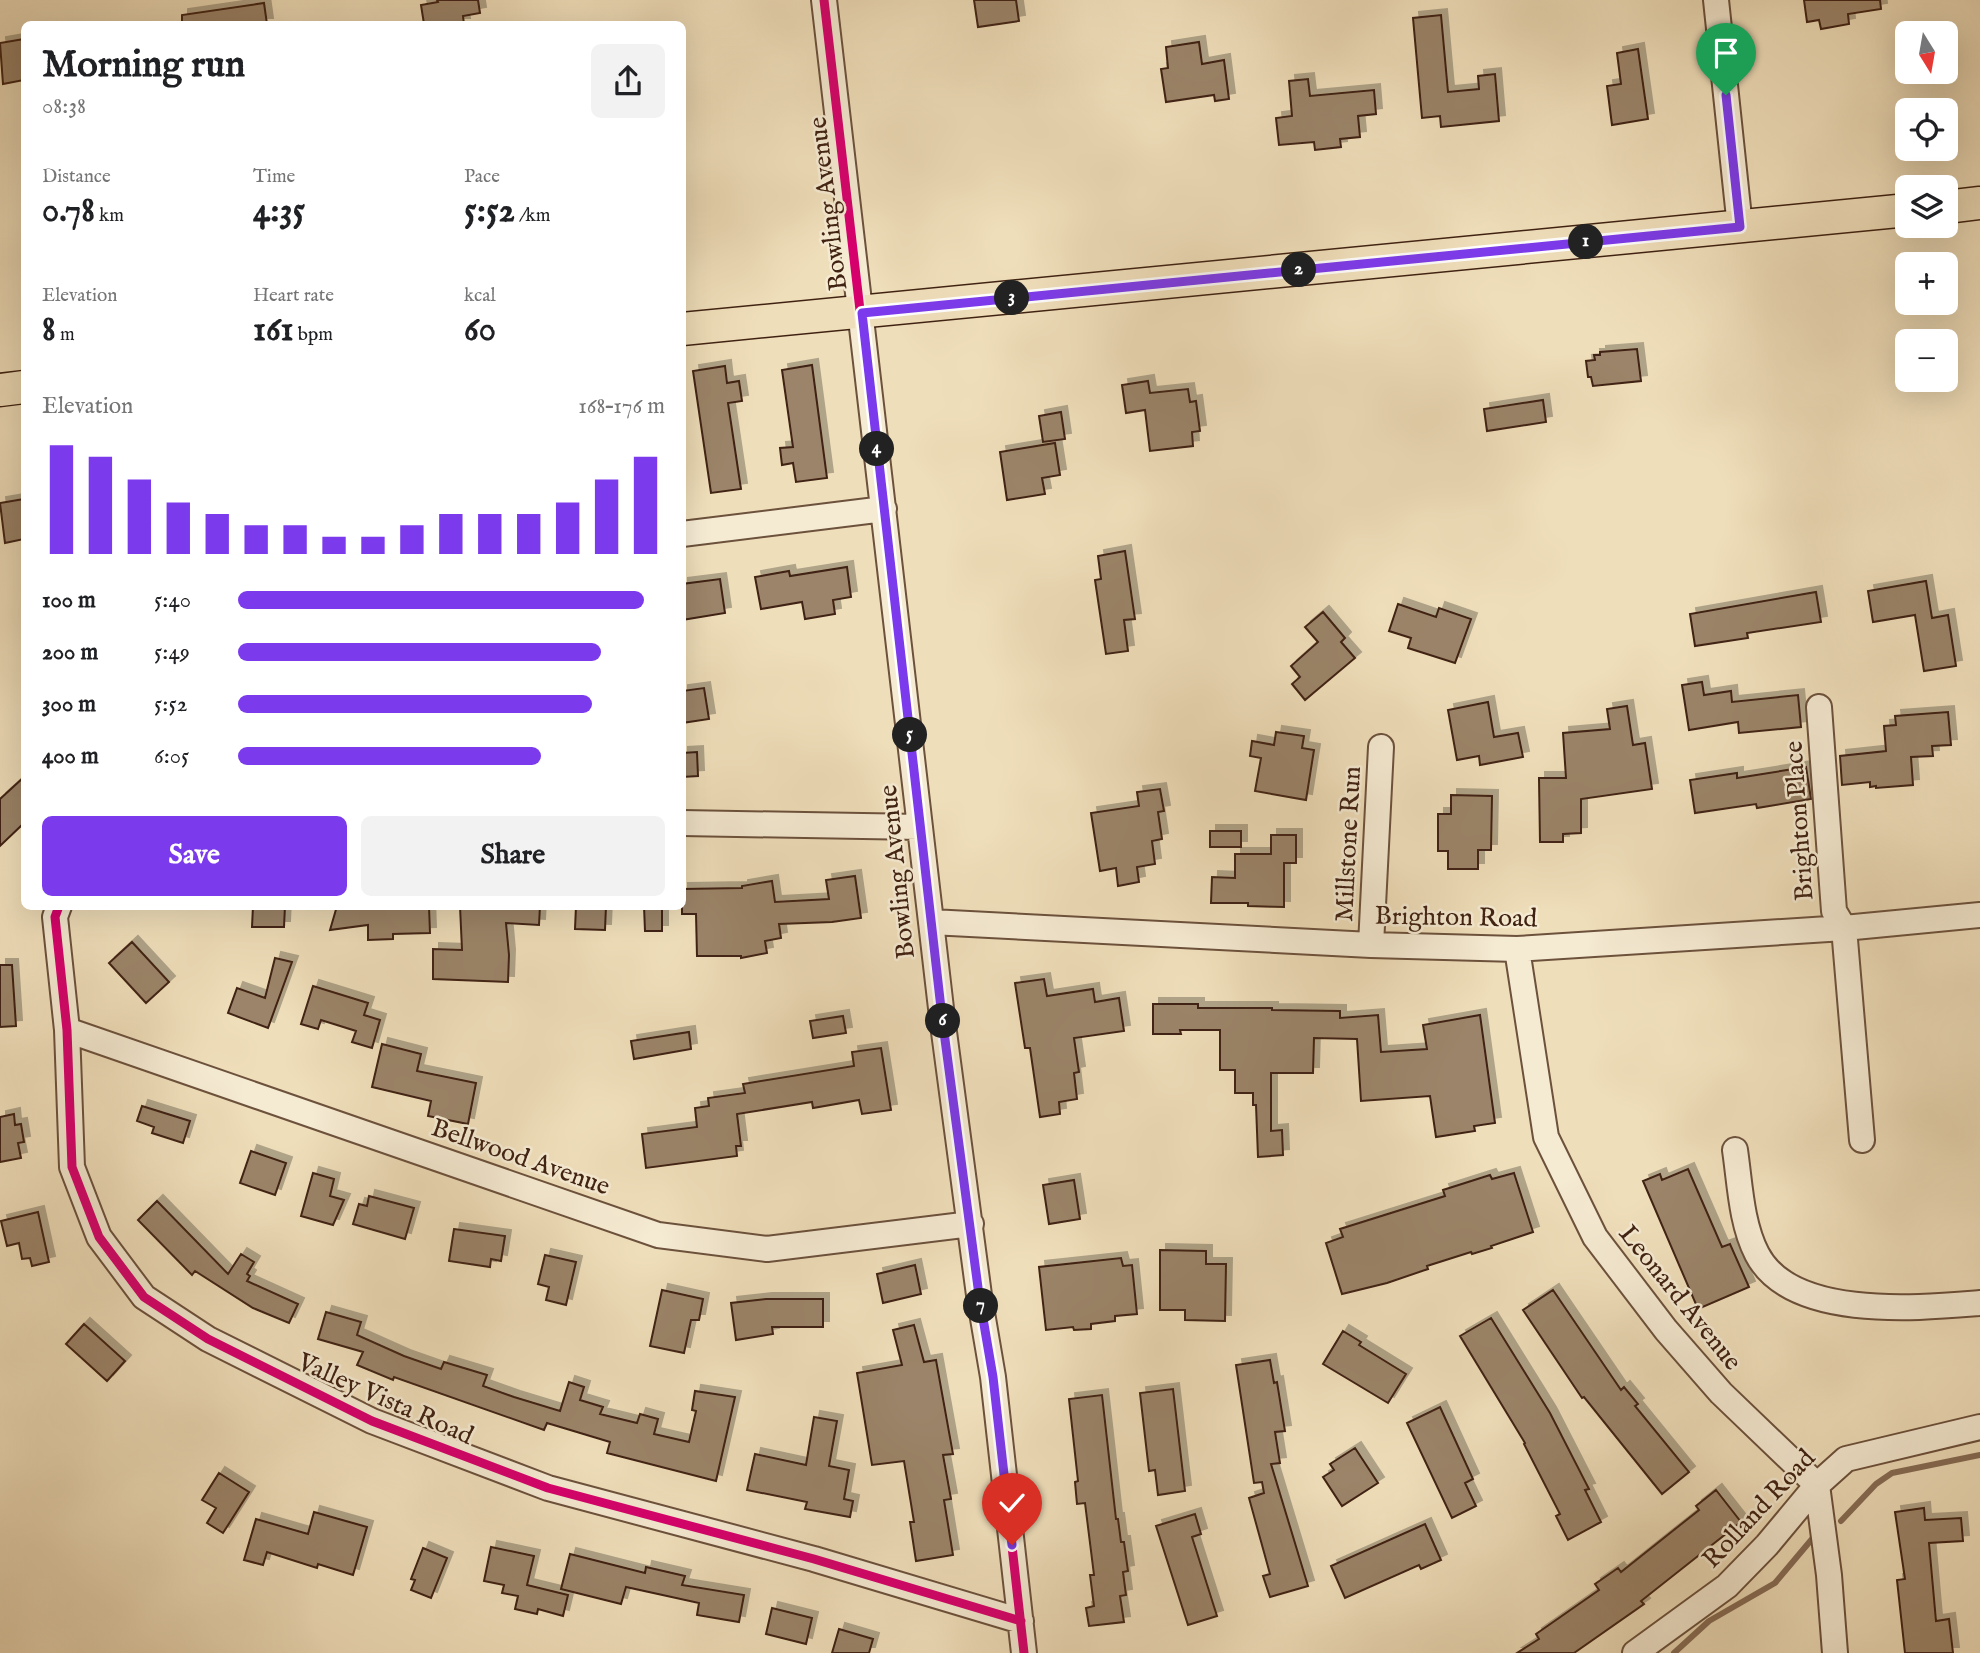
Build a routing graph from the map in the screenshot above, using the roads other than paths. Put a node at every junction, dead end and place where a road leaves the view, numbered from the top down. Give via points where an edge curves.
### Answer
1 (824, 0) edge
2 (1716, 0) edge
3 (1980, 203) edge
4 (1958, 206) edge
5 (1895, 211) edge
6 (1740, 227) junction
7 (862, 313) junction
8 (686, 329) edge
9 (21, 387) edge
10 (0, 390) edge
11 (884, 509) junction
12 (686, 534) edge
13 (1819, 707) dead end
14 (1381, 747) dead end
15 (686, 823) edge
16 (920, 827) junction
17 (58, 910) edge
18 (1980, 915) edge
19 (931, 922) junction
20 (1844, 928) junction
21 (1371, 945) junction
22 (1517, 949) junction
23 (67, 1030) junction
24 (1862, 1140) dead end
25 (1735, 1150) dead end
26 (971, 1224) junction
27 (1980, 1303) edge
28 (1980, 1427) edge
29 (1818, 1485) junction
30 (1021, 1621) junction
31 (1024, 1653) edge
32 (1635, 1653) edge
33 (1835, 1653) edge

1 - 7 street, Bowling Avenue
2 - 6 street
3 - 4 main road
5 - 6 main road
6 - 7 main road
7 - 8 main road
7 - 11 street, Bowling Avenue
9 - 10 main road
11 - 12 street
11 - 16 street, Bowling Avenue
13 - 20 street, Brighton Place via 1834,911
14 - 21 street, Millstone Run
15 - 16 street
16 - 19 street, Bowling Avenue
17 - 23 street, Valley Vista Road
18 - 20 street, Brighton Road
19 - 21 street, Brighton Road
19 - 26 street, Bowling Avenue
20 - 22 street, Brighton Road
20 - 24 street, Brighton Place
21 - 22 street, Brighton Road
22 - 29 street, Leonard Avenue via 1546,1137 1595,1237 1666,1331 1721,1393
23 - 26 street, Bellwood Avenue via 658,1235 767,1249
23 - 30 street, Valley Vista Road via 72,1167 99,1237 144,1297 208,1339 372,1421 548,1488 814,1559
25 - 27 street via 1747,1231 1758,1257 1794,1291 1843,1305
26 - 30 street, Bowling Avenue
28 - 29 street, Rolland Road via 1846,1459
29 - 32 street, Rolland Road via 1727,1586
29 - 33 street
30 - 31 street, Bowling Avenue

